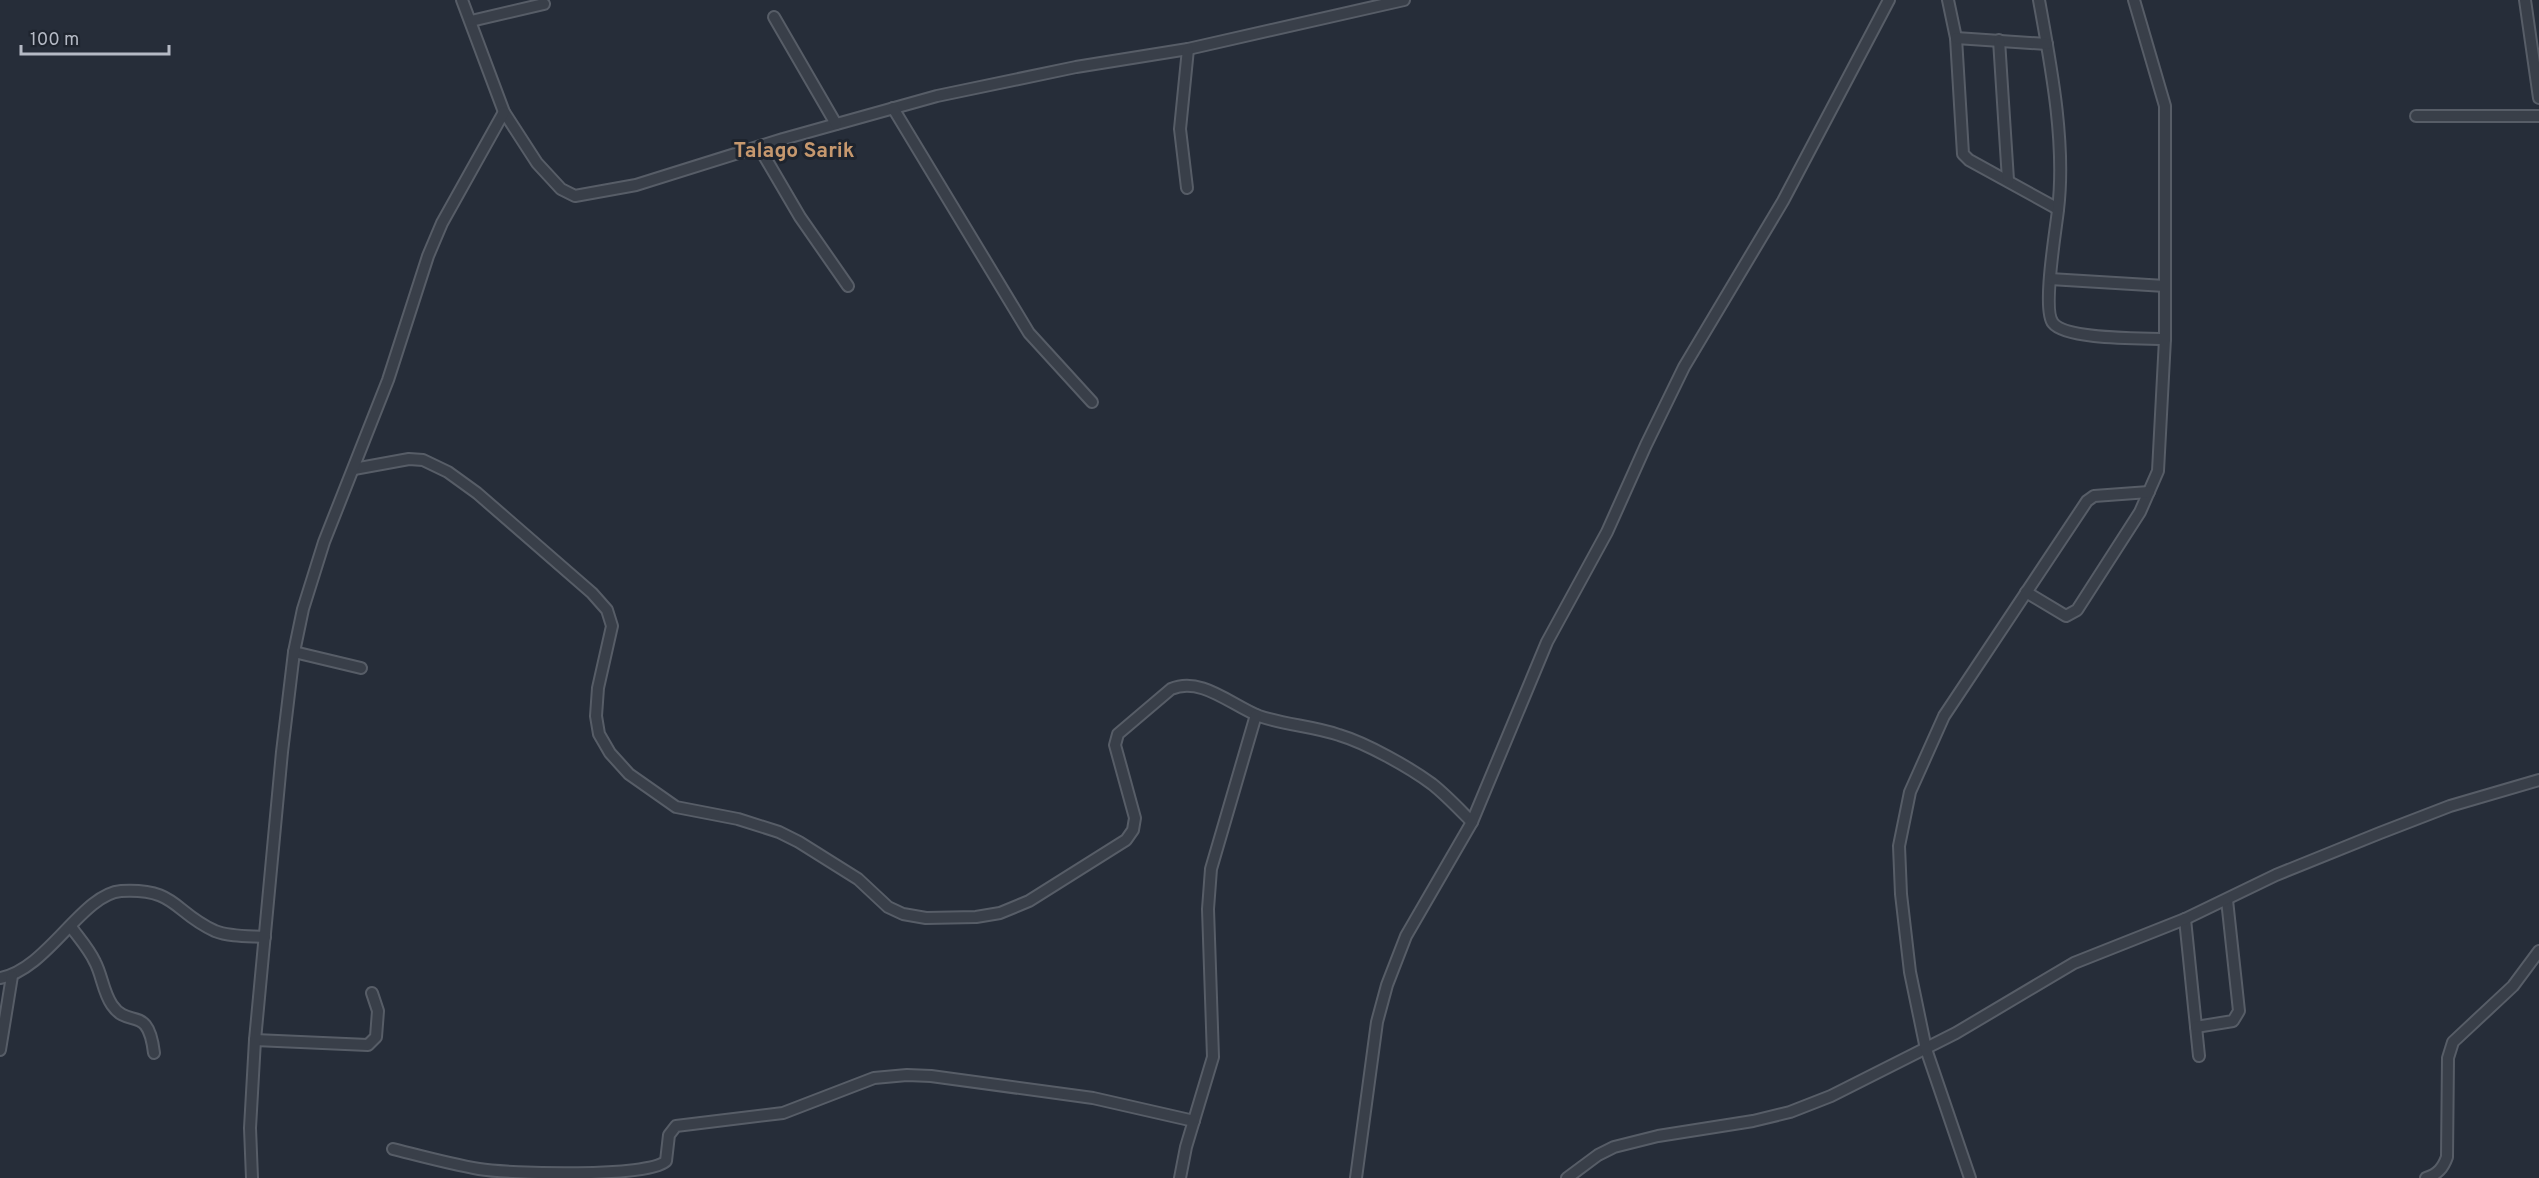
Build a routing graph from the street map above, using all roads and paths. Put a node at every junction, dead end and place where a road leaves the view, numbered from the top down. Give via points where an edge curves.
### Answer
1 (462, 0) edge
2 (1404, 0) edge
3 (1889, 0) edge
4 (1948, 0) edge
5 (2039, 0) edge
6 (2134, 0) edge
7 (2525, 0) edge
8 (544, 4) dead end
9 (774, 17) dead end
10 (471, 21) junction
11 (1956, 38) junction
12 (2000, 40) junction
13 (2047, 44) junction
14 (1188, 49) junction
15 (2539, 98) edge
16 (893, 108) junction
17 (504, 112) junction
18 (2416, 116) dead end
19 (2539, 116) edge
20 (836, 124) junction
21 (759, 147) junction
22 (2008, 180) junction
23 (1186, 188) dead end
24 (2058, 209) junction
25 (2050, 279) junction
26 (848, 285) dead end
27 (2164, 285) junction
28 (2165, 339) junction
29 (1092, 402) dead end
30 (354, 469) junction
31 (2149, 492) junction
32 (2026, 592) junction
33 (294, 652) junction
34 (361, 668) dead end
35 (1256, 715) junction
36 (2539, 780) edge
37 (1472, 822) junction
38 (2227, 900) junction
39 (2185, 919) junction
40 (71, 927) junction
41 (265, 937) junction
42 (2539, 951) edge
43 (12, 976) junction
44 (0, 978) edge
45 (372, 993) dead end
46 (2196, 1027) junction
47 (255, 1040) junction
48 (1926, 1049) junction
49 (0, 1050) edge
50 (154, 1053) dead end
51 (2199, 1056) dead end
52 (1194, 1120) junction
53 (393, 1149) dead end
54 (591, 1177) edge
55 (252, 1178) edge
56 (1180, 1178) edge
57 (1356, 1178) edge
58 (1567, 1178) edge
59 (1970, 1178) edge
60 (2426, 1178) edge

1 - 10 street
2 - 14 street
3 - 37 street via 1783,201 1684,367 1607,531 1547,642
4 - 11 street
5 - 13 street
6 - 27 street via 2165,106
7 - 15 street
8 - 10 street
9 - 20 street
10 - 17 street
11 - 12 street
11 - 22 street via 1962,151 1969,160
12 - 13 street
12 - 22 street
13 - 24 street via 2058,144
14 - 16 street via 1076,67
14 - 23 street via 1180,129
16 - 20 street
16 - 29 street via 1029,333
17 - 21 street via 537,163 561,189 575,196 636,185
17 - 30 street via 442,223
18 - 19 street
20 - 21 street
21 - 26 street
22 - 24 street
24 - 25 street
25 - 27 street
25 - 28 street via 2051,319 2057,327 2096,337
27 - 28 street
28 - 31 street via 2158,471
30 - 33 street via 321,553
30 - 35 street via 409,459 423,460 448,472 592,593 607,610 612,626 598,688 599,734 629,774 676,807 738,819 799,842 850,874 903,915 956,918 1000,913 1029,900 1126,840 1135,819 1121,775 1115,745 1118,734 1171,689 1196,685
31 - 32 street via 2094,496 2087,501
31 - 32 street via 2077,610 2066,616
32 - 48 street via 1944,716 1910,792 1899,846 1901,894 1910,972
33 - 34 street
33 - 41 street
35 - 37 street via 1351,739 1423,778
35 - 52 street via 1211,869 1208,909 1214,1046
36 - 38 street via 2450,806 2276,875
37 - 57 street via 1406,936 1387,985 1377,1022
38 - 39 street
38 - 46 street via 2240,1011 2233,1021
39 - 46 street
39 - 48 street via 2074,963
40 - 41 street via 107,894 154,892 219,932
40 - 43 street
40 - 50 street via 95,961 114,1008 148,1026
41 - 47 street
42 - 60 street via 2513,986 2453,1042 2448,1058 2447,1157 2443,1167
43 - 44 street
43 - 49 street
45 - 47 street via 378,1011 376,1037 368,1045
46 - 51 street
47 - 55 street via 250,1128
48 - 58 street via 1790,1112 1614,1147
48 - 59 street
52 - 54 street via 1093,1098 931,1076 887,1076 783,1113 676,1126 669,1135 666,1161 658,1168
52 - 56 street
53 - 54 street via 480,1169

